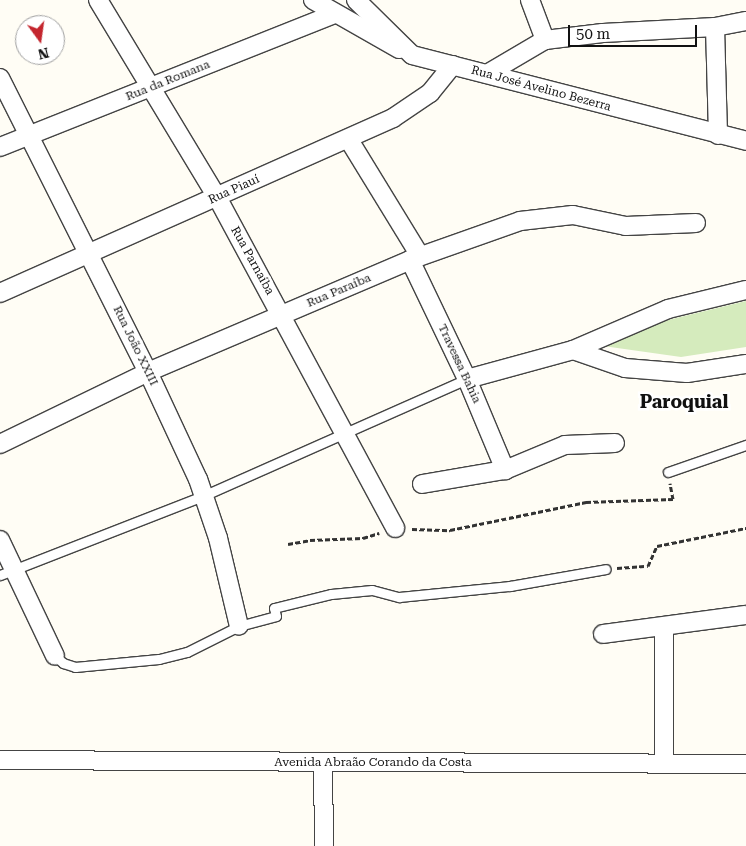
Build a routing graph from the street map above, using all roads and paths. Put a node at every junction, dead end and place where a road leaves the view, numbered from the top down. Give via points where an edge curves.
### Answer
1 (98, 0) edge
2 (313, 0) edge
3 (356, 0) edge
4 (530, 0) edge
5 (335, 14) junction
6 (746, 21) edge
7 (716, 27) junction
8 (545, 40) junction
9 (412, 55) junction
10 (453, 65) junction
11 (487, 74) junction
12 (0, 78) edge
13 (151, 88) junction
14 (29, 135) junction
15 (718, 136) junction
16 (348, 140) junction
17 (746, 141) edge
18 (0, 147) edge
19 (217, 197) junction
20 (696, 223) dead end
21 (90, 254) junction
22 (415, 258) junction
23 (746, 290) edge
24 (0, 292) edge
25 (282, 315) junction
26 (573, 350) junction
27 (746, 364) edge
28 (148, 372) junction
29 (467, 380) junction
30 (345, 434) junction
31 (614, 443) dead end
32 (0, 444) edge
33 (746, 445) edge
34 (505, 470) junction
35 (668, 472) joint
36 (422, 484) dead end
37 (205, 496) junction
38 (395, 528) junction
39 (746, 528) edge
40 (0, 540) edge
41 (288, 544) dead end
42 (606, 569) joint
43 (7, 572) edge
44 (746, 615) edge
45 (239, 626) junction
46 (664, 627) junction
47 (603, 634) dead end
48 (55, 656) joint
49 (0, 760) edge
50 (323, 763) junction
51 (664, 763) junction
52 (746, 764) edge
53 (324, 846) edge

1 - 13 street, Rua Parnaíba
2 - 5 street, Rua José Avelino Bezerra
3 - 9 street
4 - 8 street
5 - 9 street, Rua José Avelino Bezerra
5 - 13 street, Rua da Romana
6 - 7 street
7 - 8 street via 603,33
7 - 15 street
8 - 11 street
9 - 10 street, Rua José Avelino Bezerra
10 - 11 street, Rua José Avelino Bezerra
10 - 16 street, Rua Piauí via 419,102
11 - 15 street, Rua José Avelino Bezerra
12 - 14 street, Rua João XXIII
13 - 14 street, Rua da Romana
13 - 19 street, Rua Parnaíba
14 - 18 street, Rua da Romana
14 - 21 street, Rua João XXIII
15 - 17 street, Rua José Avelino Bezerra
16 - 19 street, Rua Piauí
16 - 22 street, Travessa Bahia
19 - 21 street, Rua Piauí
19 - 25 street, Rua Parnaíba
20 - 22 street, Rua Paraíba via 626,226 573,215 547,216 520,221
21 - 24 street, Rua Piauí
21 - 28 street, Rua João XXIII
22 - 25 street, Rua Paraíba
22 - 29 street, Travessa Bahia
23 - 26 street via 668,309
25 - 28 street, Rua Paraíba
25 - 30 street, Rua Parnaíba
26 - 27 street via 625,368 671,372 687,373
26 - 29 street
28 - 32 street, Rua Paraíba
28 - 37 street, Rua João XXIII
29 - 30 lane
29 - 34 street, Travessa Bahia
30 - 37 lane
30 - 38 street, Rua Parnaíba
31 - 34 street via 565,445
33 - 35 lane
34 - 36 street
35 - 38 path via 673,500 586,502 450,530
37 - 43 lane
37 - 45 street, Rua João XXIII
38 - 41 path via 363,538
39 - 42 path via 657,546 648,566
40 - 43 street
42 - 45 lane via 510,586 399,597 372,590 330,594 274,608 276,616
43 - 48 street
44 - 46 street
45 - 48 lane via 187,652 159,659 74,667 63,664
46 - 47 street
46 - 51 street
49 - 50 street, Avenida Abraão Corando da Costa
50 - 51 street, Avenida Abraão Corando da Costa
50 - 53 street
51 - 52 street, Avenida Abraão Corando da Costa

